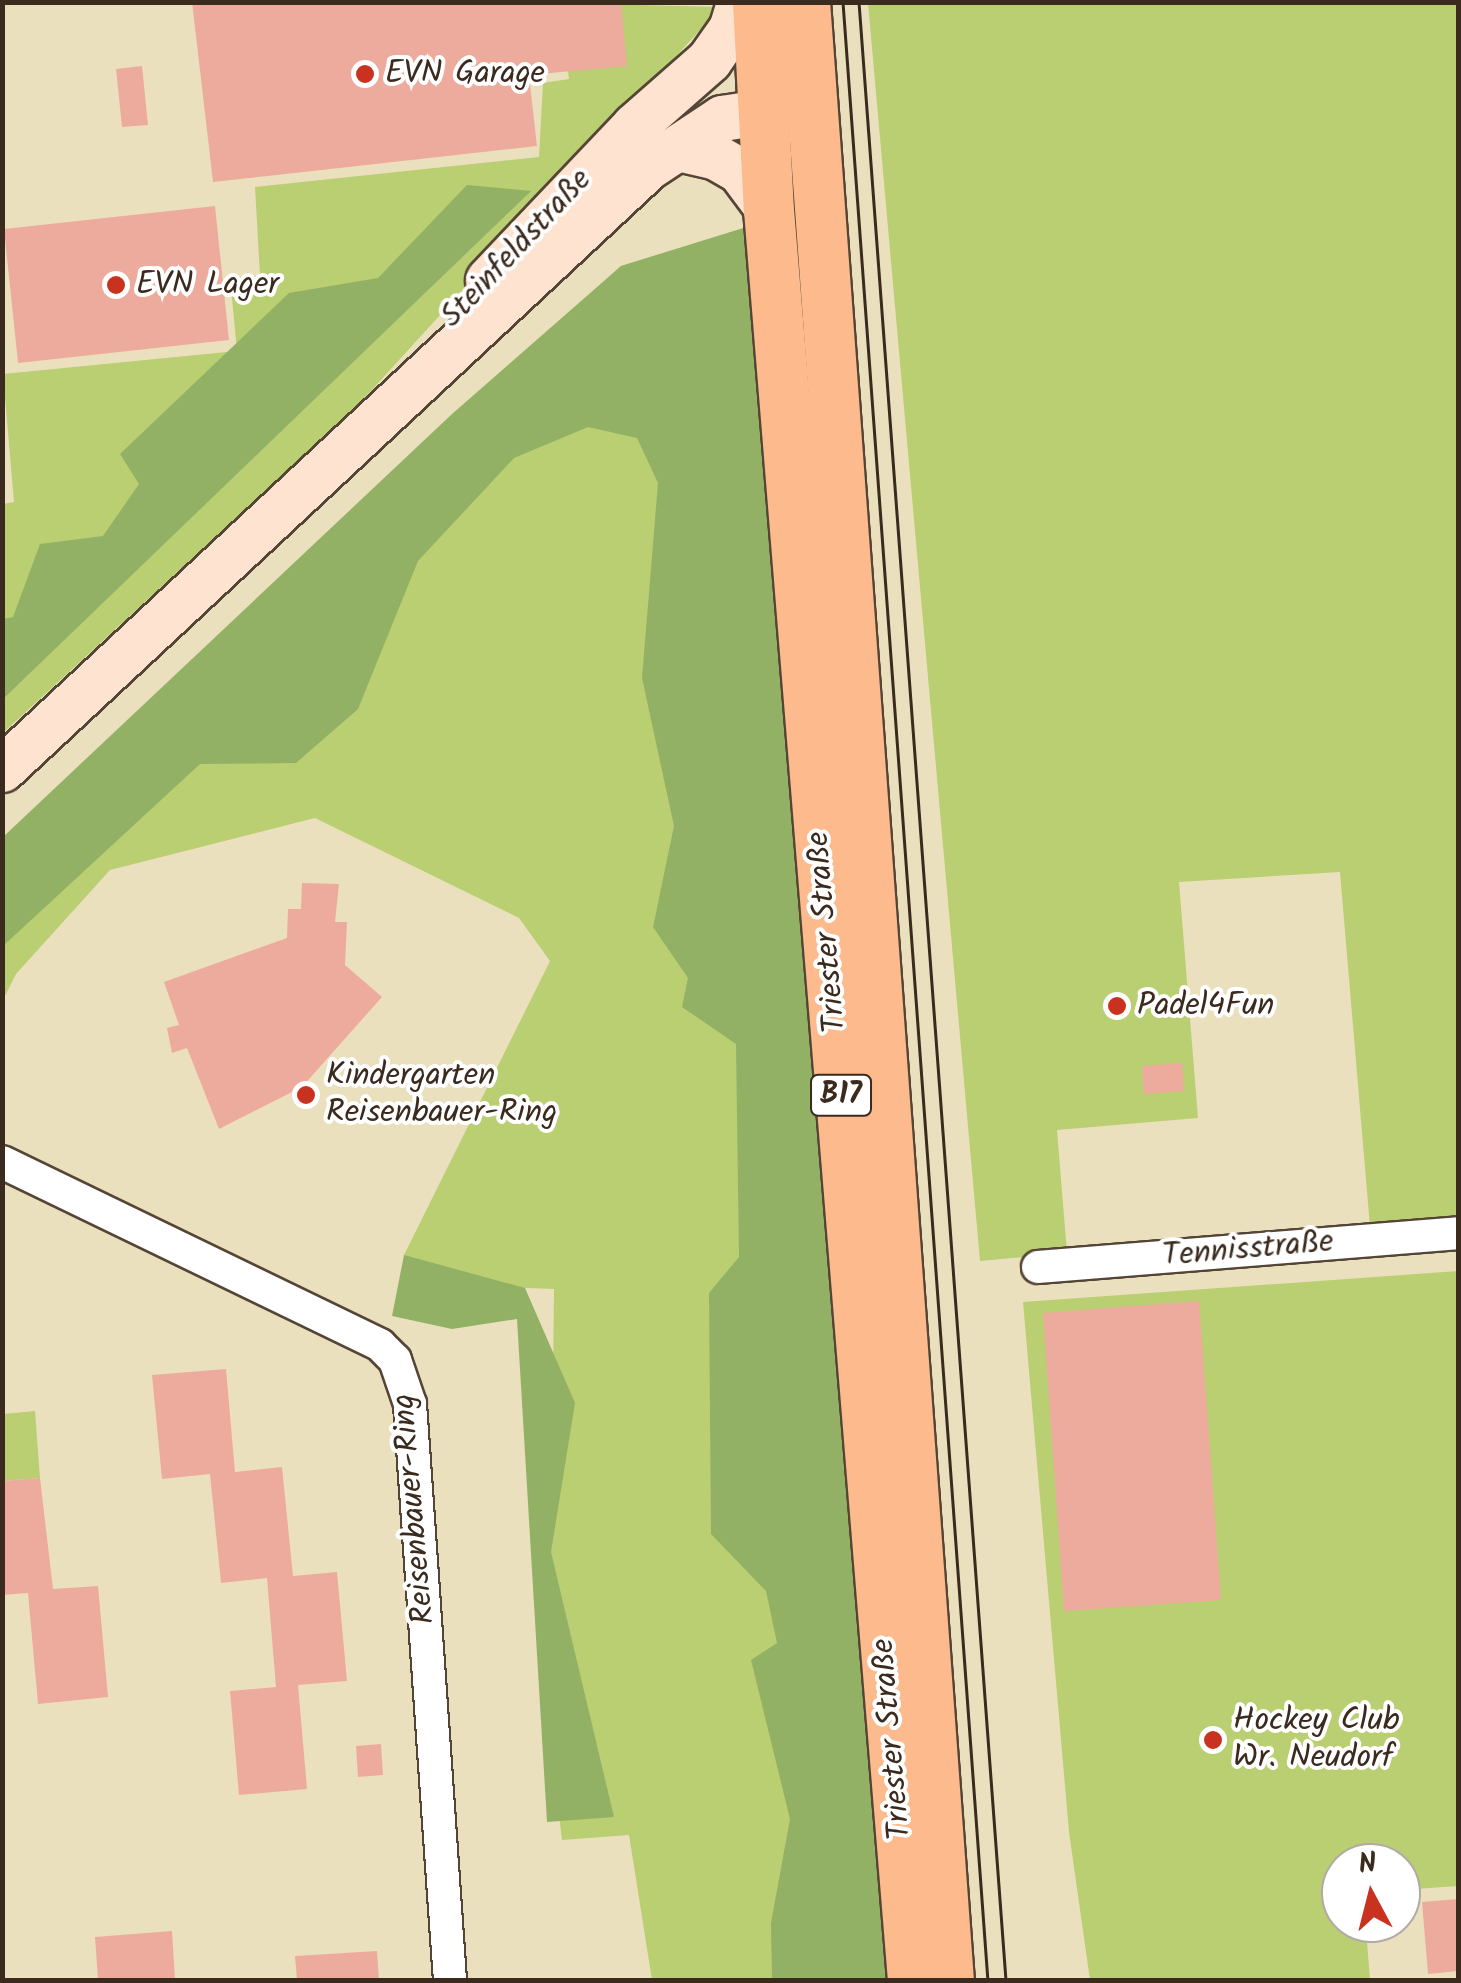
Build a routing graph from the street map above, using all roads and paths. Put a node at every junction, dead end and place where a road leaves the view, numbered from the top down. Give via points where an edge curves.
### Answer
1 (739, 2) edge
2 (758, 2) edge
3 (805, 2) edge
4 (679, 89) junction
5 (788, 97) junction
6 (678, 148) junction
7 (770, 210) junction
8 (271, 517) junction
9 (2, 769) edge
10 (2, 1162) edge
11 (1458, 1233) edge
12 (1038, 1267) dead end
13 (450, 1980) edge
14 (913, 1980) edge
15 (949, 1980) edge

1 - 4 main road, Steinfeldstraße via 732,28
2 - 5 main road, Triester Straße / B17
3 - 5 main road, Triester Straße / B17
4 - 5 main road via 720,79
4 - 8 main road, Steinfeldstraße via 563,196
5 - 6 main road, Steinfeldstraße via 722,118
5 - 7 main road, Triester Straße / B17
5 - 15 main road, Triester Straße / B17
6 - 7 main road via 716,156 740,171
6 - 8 main road, Steinfeldstraße via 648,167
7 - 14 main road, Triester Straße / B17
8 - 9 main road, Steinfeldstraße
10 - 13 street, Reisenbauer-Ring via 380,1345 395,1360 410,1404
11 - 12 street, Tennisstraße

